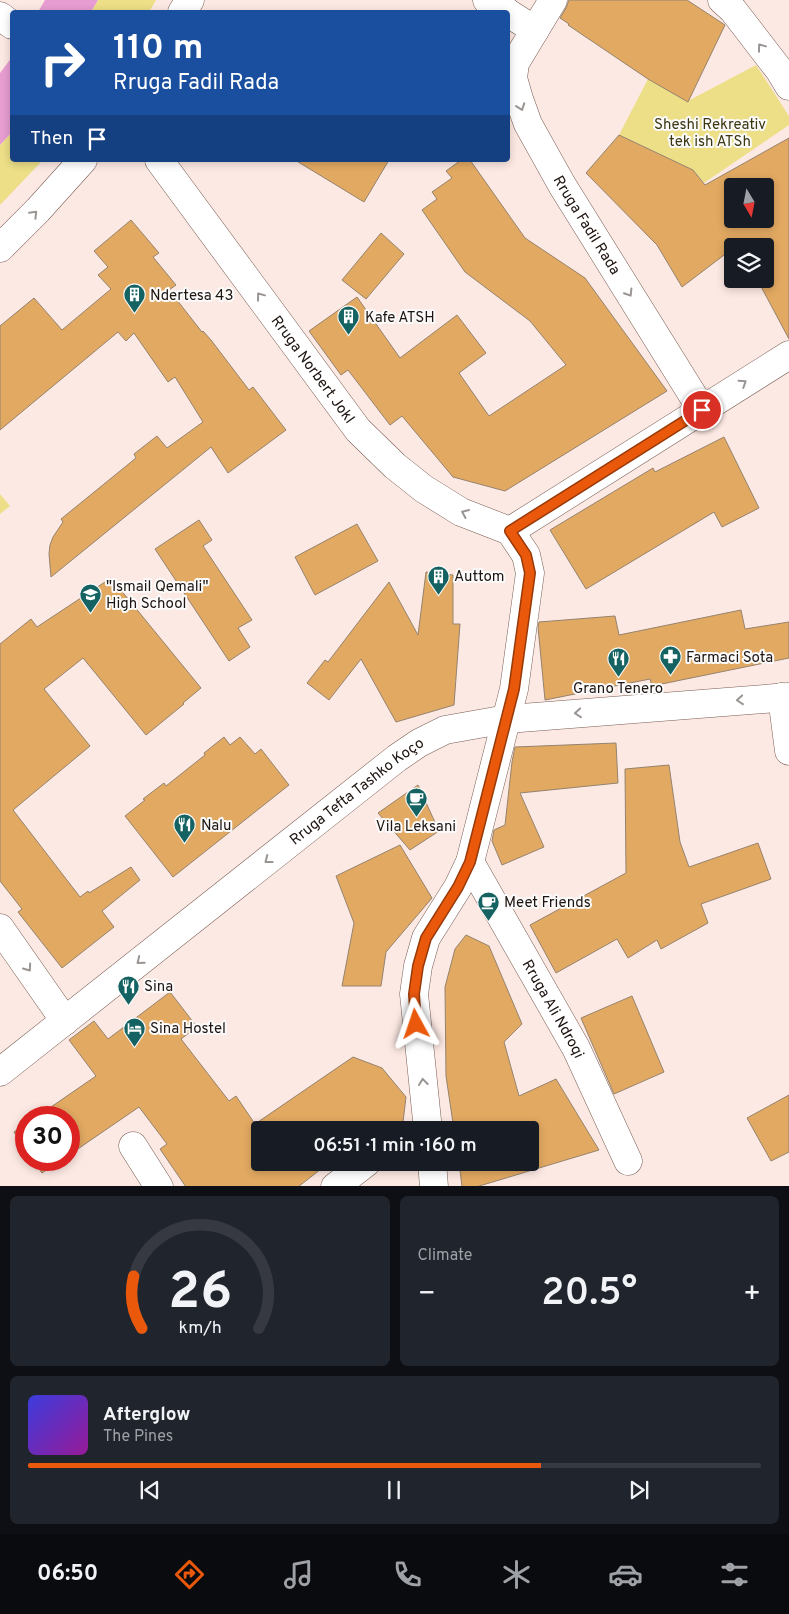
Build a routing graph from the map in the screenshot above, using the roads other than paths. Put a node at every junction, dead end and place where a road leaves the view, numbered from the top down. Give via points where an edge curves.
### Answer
1 (487, 0) edge
2 (552, 0) edge
3 (722, 0) edge
4 (502, 10) edge
5 (510, 15) edge
6 (535, 30) junction
7 (789, 86) edge
8 (81, 162) edge
9 (160, 162) edge
10 (0, 248) edge
11 (789, 355) edge
12 (702, 410) junction
13 (510, 531) junction
14 (786, 697) edge
15 (507, 719) junction
16 (789, 751) edge
17 (470, 862) junction
18 (0, 928) edge
19 (65, 1021) junction
20 (0, 1072) edge
21 (423, 1121) edge
22 (133, 1146) dead end
23 (628, 1160) dead end
24 (355, 1171) edge
25 (433, 1171) edge
26 (160, 1186) edge
27 (335, 1186) edge
28 (434, 1186) edge

1 - 4 street
2 - 6 street, Rruga Fadil Rada
7 -> 3 street via 733,10
5 - 6 street
6 -> 12 street, Rruga Fadil Rada via 515,63 513,78 528,124 562,185
10 -> 8 street
13 -> 9 street, Rruga Norbert Jokl via 461,512 424,489 358,430
12 -> 11 street
12 - 13 street
13 - 15 street via 526,555 530,573
14 -> 15 street, Rruga Tefta Tashko Koço
14 - 16 street
15 - 17 street
15 -> 19 street, Rruga Tefta Tashko Koço via 445,730 397,758
21 -> 17 street via 414,994 418,966 426,938
17 - 23 street, Rruga Ali Ndroqi via 576,1048
18 -> 19 street
19 - 20 street, Rruga Tefta Tashko Koço
22 - 26 street
24 - 27 street
25 - 28 street

